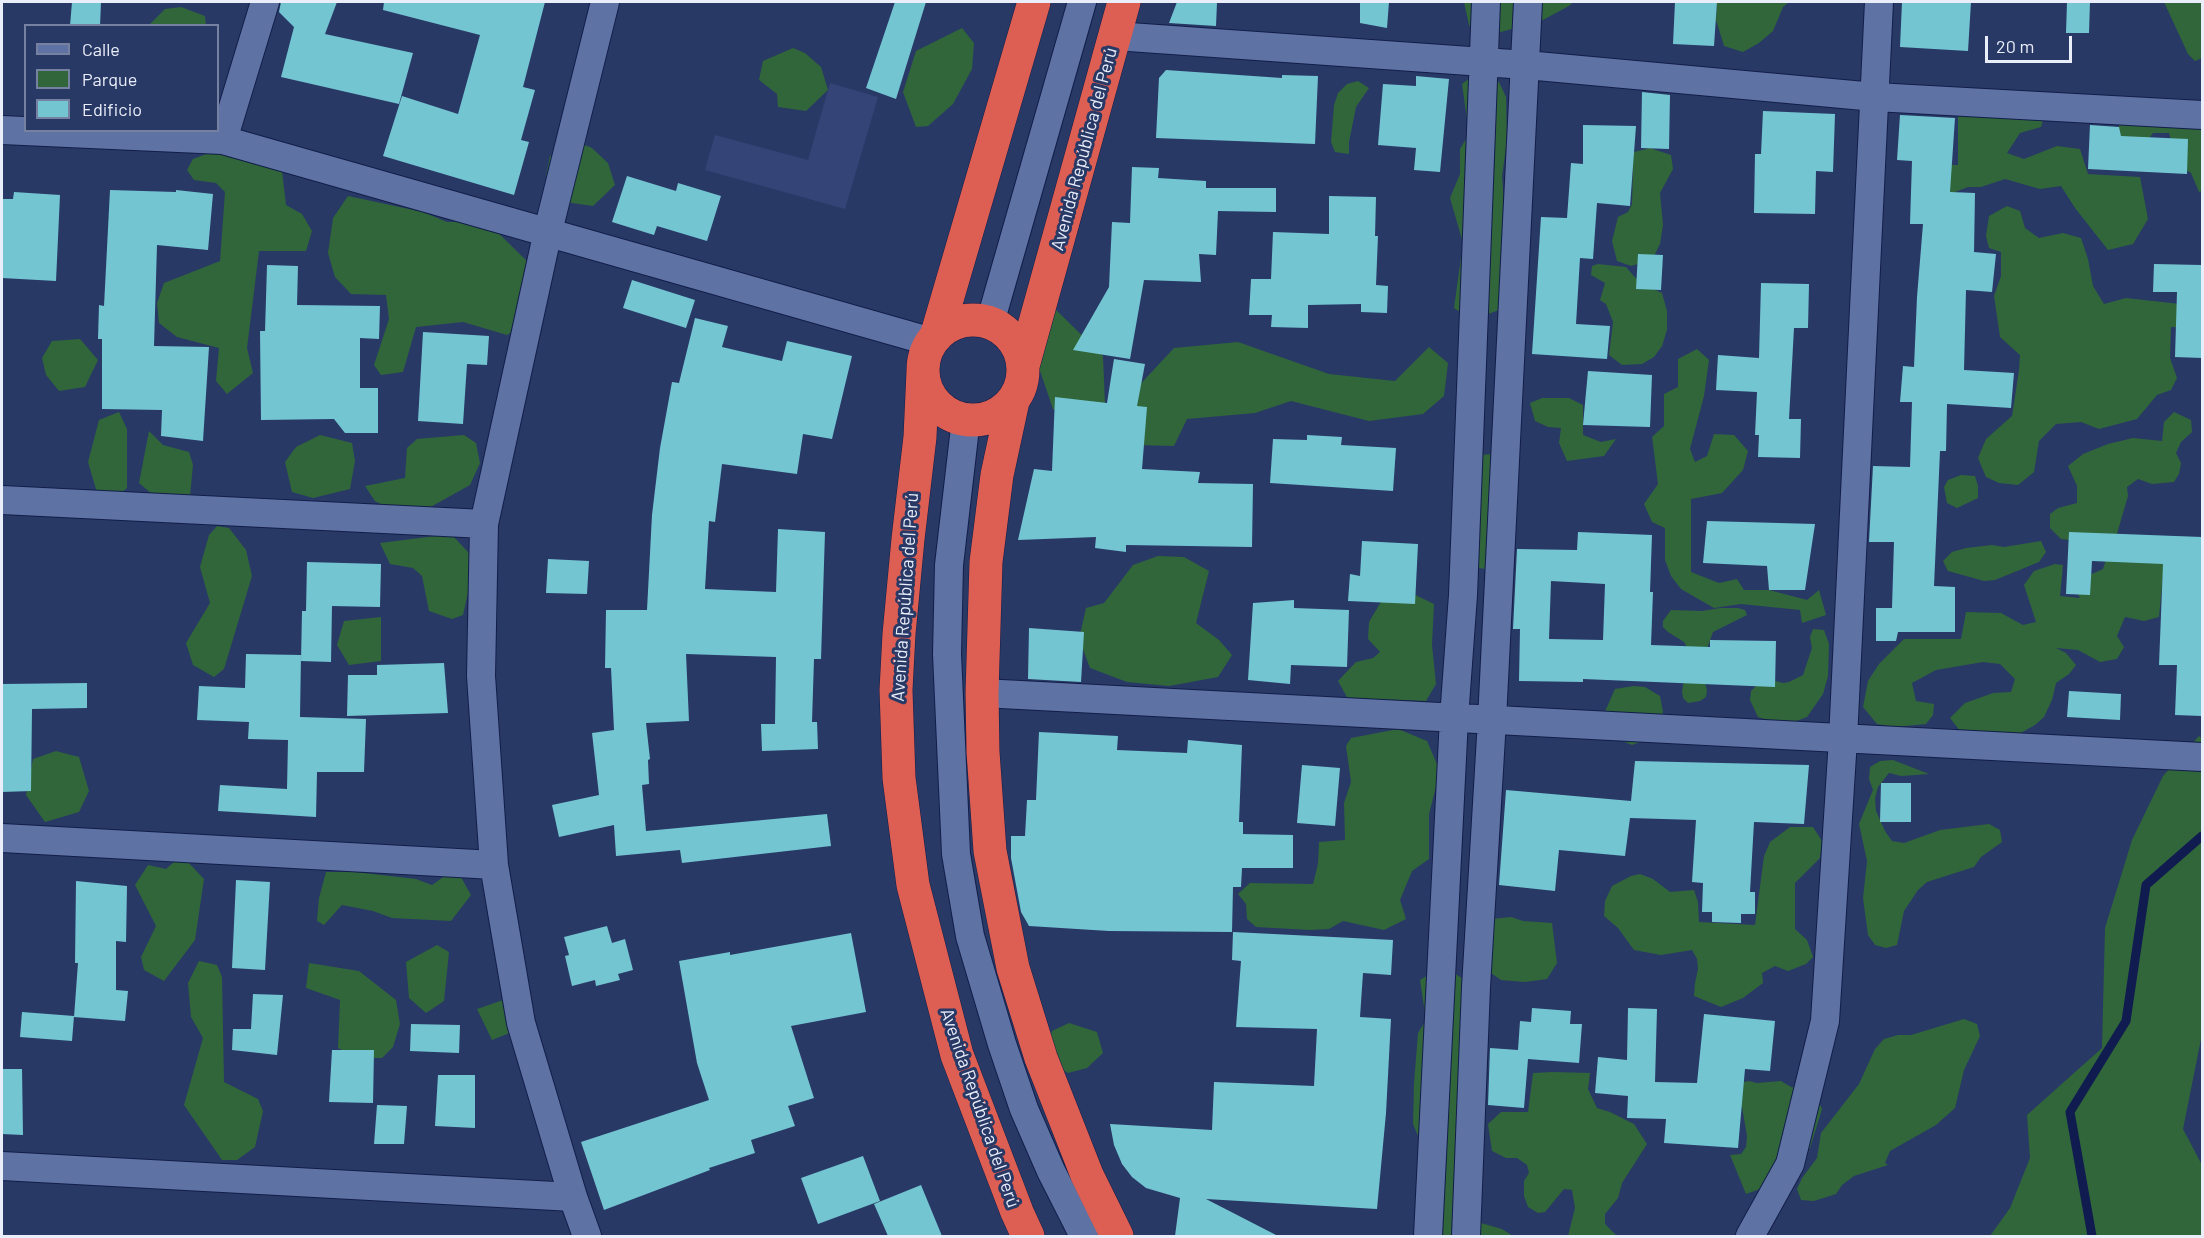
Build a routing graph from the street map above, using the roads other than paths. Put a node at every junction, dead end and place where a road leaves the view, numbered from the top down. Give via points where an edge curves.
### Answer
1 (265, 2) edge
2 (605, 2) edge
3 (1034, 2) edge
4 (1082, 2) edge
5 (1124, 2) edge
6 (1486, 2) edge
7 (1528, 2) edge
8 (1879, 2) edge
9 (1114, 36) junction
10 (1484, 62) junction
11 (1526, 65) junction
12 (1875, 97) junction
13 (2202, 115) edge
14 (2, 130) edge
15 (24, 131) edge
16 (46, 132) edge
17 (223, 140) junction
18 (548, 231) junction
19 (990, 323) junction
20 (930, 350) junction
21 (1023, 366) junction
22 (1013, 400) junction
23 (966, 419) junction
24 (2, 500) edge
25 (484, 524) junction
26 (982, 693) junction
27 (1454, 718) junction
28 (1492, 720) junction
29 (1843, 739) junction
30 (2202, 757) edge
31 (2, 838) edge
32 (494, 865) junction
33 (2, 1166) edge
34 (573, 1197) junction
35 (587, 1236) edge
36 (1028, 1236) edge
37 (1084, 1236) edge
38 (1118, 1236) edge
39 (1428, 1236) edge
40 (1466, 1236) edge
41 (1750, 1236) edge

1 - 17 street
2 - 18 street
3 - 20 highway, Avenida República del Perú
4 - 19 street
5 - 9 highway, Avenida República del Perú
6 - 10 street
7 - 11 street
8 - 12 street
9 - 10 street
9 - 21 highway, Avenida República del Perú
10 - 11 street
10 - 27 street via 1463,595
11 - 12 street
11 - 28 street
12 - 13 street
12 - 29 street
14 - 15 street
16 - 17 street
17 - 18 street
18 - 20 street
18 - 25 street
19 - 20 highway via 975,320 947,327
19 - 21 highway via 1013,339
20 - 23 highway via 925,386 943,410
20 - 36 highway, Avenida República del Perú via 899,634 899,778 914,885 954,1044
21 - 22 highway
22 - 23 highway via 988,418
22 - 26 highway via 987,552
23 - 37 street via 949,565 947,654 956,854 970,936 1006,1055 1051,1171
24 - 25 street
25 - 32 street via 481,676
26 - 27 street
26 - 38 highway via 990,851 1013,968 1041,1058 1087,1175
27 - 28 street
27 - 39 street
28 - 29 street
28 - 40 street
29 - 30 street
29 - 41 street via 1825,1021 1790,1164
31 - 32 street
32 - 34 street via 521,1023
33 - 34 street
34 - 35 street

